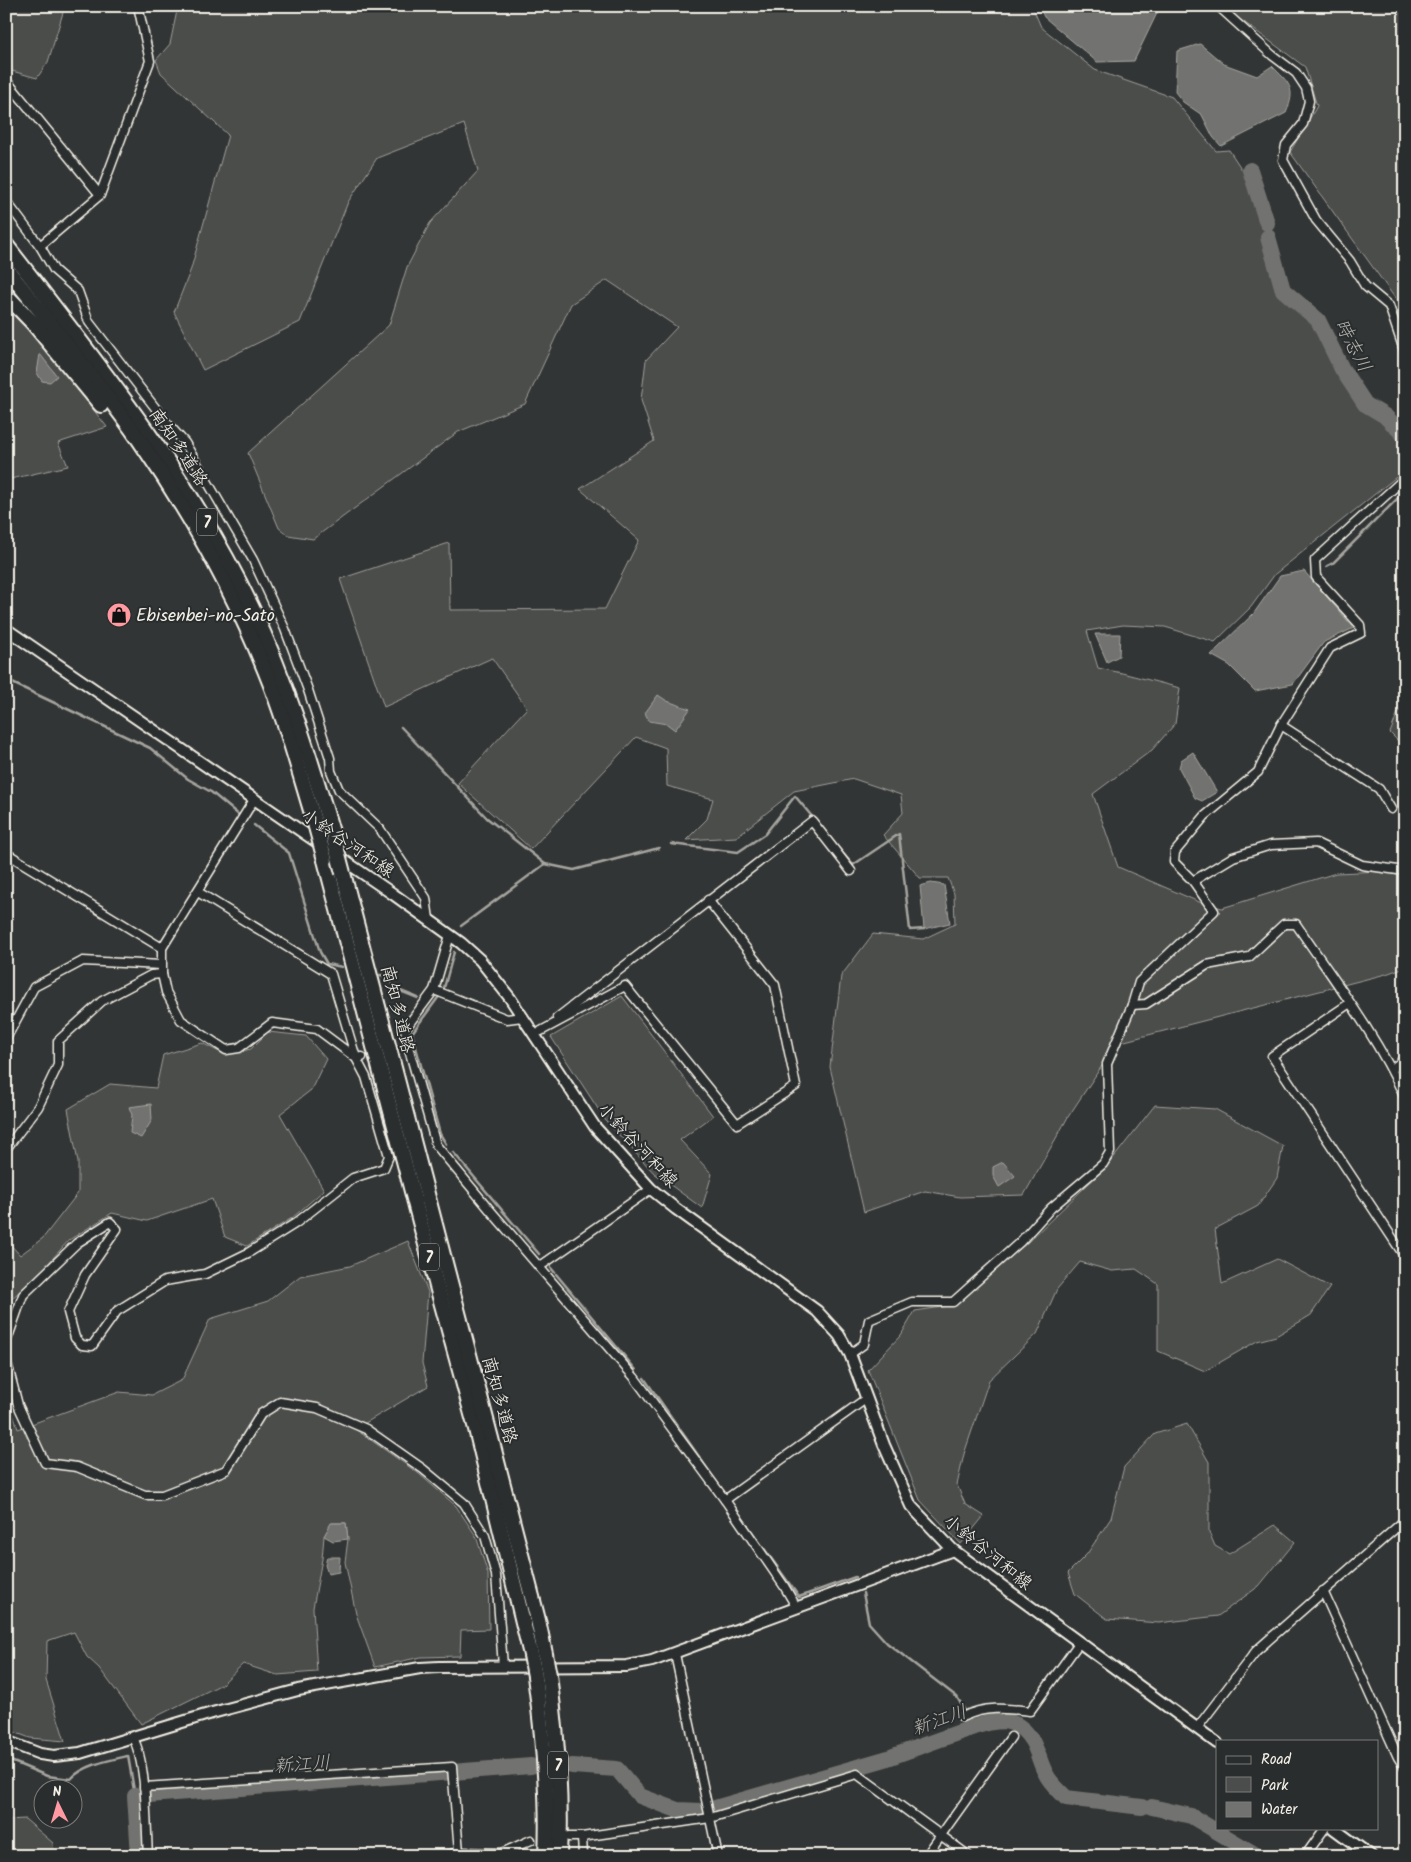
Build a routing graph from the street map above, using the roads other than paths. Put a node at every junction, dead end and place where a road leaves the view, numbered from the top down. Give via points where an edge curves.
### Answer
1 (138, 6) edge
2 (1218, 6) edge
3 (6, 80) edge
4 (100, 195) junction
5 (6, 201) edge
6 (6, 233) edge
7 (6, 245) edge
8 (40, 246) junction
9 (11, 263) edge
10 (6, 295) edge
11 (1405, 353) edge
12 (140, 442) junction
13 (1405, 478) edge
14 (6, 629) edge
15 (1281, 725) junction
16 (255, 798) junction
17 (1391, 809) dead end
18 (6, 853) edge
19 (851, 871) dead end
20 (1405, 871) edge
21 (1193, 881) junction
22 (198, 892) junction
23 (708, 900) junction
24 (429, 919) junction
25 (450, 934) junction
26 (162, 948) junction
27 (161, 964) junction
28 (162, 974) junction
29 (434, 990) junction
30 (1350, 1003) junction
31 (1132, 1005) junction
32 (522, 1017) junction
33 (537, 1034) junction
34 (8, 1035) dead end
35 (408, 1046) junction
36 (399, 1048) dead end
37 (1405, 1055) edge
38 (359, 1058) junction
39 (1392, 1069) junction
40 (1405, 1098) edge
41 (6, 1148) edge
42 (651, 1189) junction
43 (1405, 1257) edge
44 (539, 1267) junction
45 (6, 1343) edge
46 (850, 1354) junction
47 (6, 1359) edge
48 (867, 1398) junction
49 (725, 1500) junction
50 (1405, 1520) edge
51 (953, 1550) junction
52 (1323, 1591) junction
53 (797, 1608) junction
54 (1079, 1643) junction
55 (538, 1654) junction
56 (675, 1654) junction
57 (503, 1666) junction
58 (542, 1676) junction
59 (962, 1717) dead end
60 (1197, 1728) junction
61 (133, 1738) junction
62 (1011, 1738) dead end
63 (6, 1742) edge
64 (1216, 1742) edge
65 (1405, 1768) edge
66 (144, 1787) junction
67 (710, 1818) junction
68 (1324, 1830) edge
69 (1336, 1830) edge
70 (941, 1836) junction
71 (569, 1837) dead end
72 (582, 1837) junction
73 (531, 1840) dead end
74 (460, 1852) junction
75 (498, 1854) edge
76 (148, 1856) edge
77 (444, 1856) edge
78 (546, 1856) edge
79 (559, 1856) edge
80 (583, 1856) edge
81 (718, 1856) edge
82 (926, 1856) edge
83 (969, 1856) edge
84 (1305, 1856) edge
85 (1371, 1856) edge

1 - 4 street via 150,61
2 - 11 street via 1296,73 1306,88 1309,102 1304,124 1286,145 1283,160 1316,220 1350,261 1365,286 1389,306
3 - 4 street
4 - 8 street
5 - 8 street
6 - 9 highway via 17,247
7 - 9 highway, 南知多道路 / 7
8 - 24 street via 54,270 78,291 89,322 186,443 200,467 253,560 285,628 336,784 380,830 426,898
9 - 12 highway, 南知多道路 / 7
9 - 55 highway, 南知多道路 / 7, bridge via 104,372 204,518 252,608 280,672 305,740 343,873 538,1620
10 - 12 highway via 33,323 128,439
12 - 55 highway, 南知多道路 / 7, bridge via 197,532 225,585 265,670 291,745 325,860 434,1279
13 - 15 street via 1315,560 1316,577 1360,625 1362,633 1330,648
14 - 16 main road, 小鈴谷河和線
15 - 17 street via 1379,789
15 - 21 street via 1258,772 1205,816 1175,852 1174,862
16 - 22 street
16 - 24 main road, 小鈴谷河和線
18 - 26 street
19 - 23 street via 812,820
20 - 21 street via 1362,865 1316,843 1271,845 1233,857
21 - 31 street via 1214,910 1139,982
22 - 26 street
22 - 38 street via 331,974
23 - 33 street
23 - 33 street via 775,985 796,1086 736,1124 625,986
24 - 25 main road, 小鈴谷河和線
25 - 29 street
25 - 32 main road, 小鈴谷河和線 via 480,960
26 - 27 street
27 - 28 street
27 - 34 street via 83,961 34,987
28 - 38 street via 166,992 181,1020 226,1050 239,1048 272,1023 317,1029
28 - 41 street via 151,975 102,1001 58,1041 58,1064 38,1107
29 - 32 street via 507,1019
29 - 35 street via 405,1029
30 - 31 street via 1296,924 1284,924 1249,957 1207,965 1146,1004
30 - 39 street
30 - 43 street via 1272,1056
31 - 46 street via 1107,1064 1110,1152 1103,1164 1051,1208 1020,1242 952,1302 912,1302 869,1320 864,1344
32 - 33 main road, 小鈴谷河和線
33 - 42 main road, 小鈴谷河和線 via 595,1128
35 - 36 street
35 - 44 street via 436,1145
37 - 39 street
38 - 45 street via 389,1156 384,1168 353,1178 296,1223 248,1253 205,1274 165,1281 117,1310 92,1346 82,1345 75,1338 68,1312 85,1275 117,1229 110,1222 77,1243 23,1296
39 - 40 street
42 - 44 street
42 - 46 main road, 小鈴谷河和線 via 817,1311 839,1335
44 - 49 street via 634,1377
46 - 48 main road, 小鈴谷河和線
47 - 57 street via 18,1405 45,1463 76,1467 145,1495 162,1495 226,1470 262,1414 280,1402 317,1408 366,1429 464,1503 485,1536 496,1575
48 - 49 street
48 - 51 main road, 小鈴谷河和線 via 911,1506
49 - 53 street
50 - 52 street
51 - 53 main road
51 - 54 main road, 小鈴谷河和線
52 - 60 street via 1256,1650
52 - 65 street
53 - 56 main road
54 - 59 street via 1030,1711 1002,1707
54 - 60 main road, 小鈴谷河和線
55 - 58 highway, 南知多道路 / 7, bridge
56 - 57 main road via 627,1666
56 - 67 street
57 - 61 main road via 420,1668 298,1690
58 - 78 highway, 南知多道路 / 7
58 - 79 highway, 南知多道路 / 7 via 558,1750
60 - 64 main road, 小鈴谷河和線
61 - 63 main road via 80,1753 54,1756
61 - 66 street via 139,1748
62 - 70 street
66 - 74 street via 452,1767
66 - 76 street
67 - 70 street via 857,1774
67 - 72 street
67 - 81 street
68 - 84 street
69 - 85 main road
70 - 82 street
70 - 83 street
71 - 72 street
72 - 80 street
73 - 75 street
74 - 75 street
74 - 77 street

